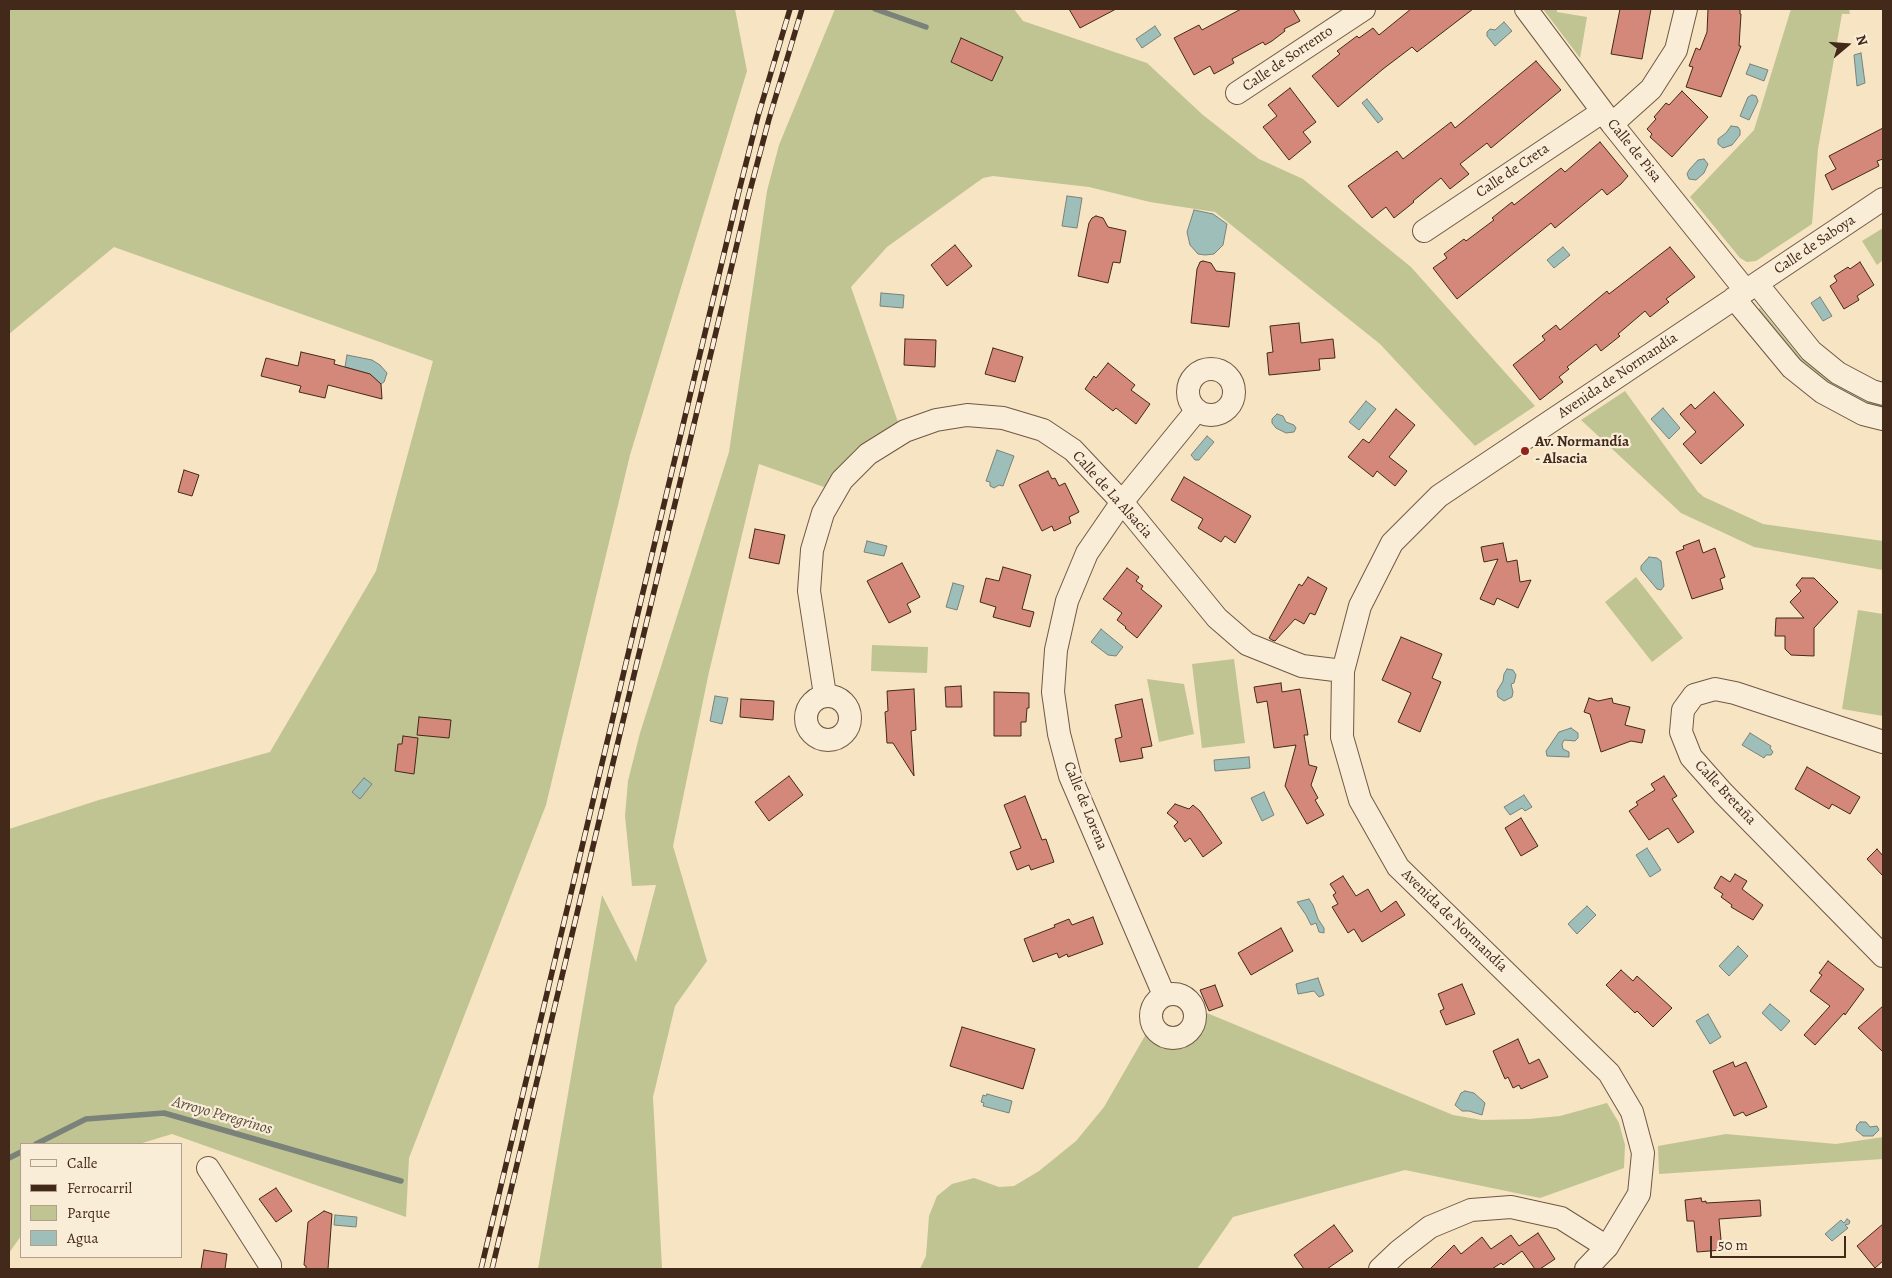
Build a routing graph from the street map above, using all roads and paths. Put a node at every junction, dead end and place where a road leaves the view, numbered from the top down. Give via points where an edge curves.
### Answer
1 (1364, 9) edge
2 (1526, 9) edge
3 (1686, 9) edge
4 (1238, 93) dead end
5 (1607, 118) junction
6 (1883, 199) edge
7 (1424, 231) dead end
8 (1746, 291) junction
9 (1883, 394) edge
10 (1197, 410) dead end
11 (1883, 419) edge
12 (1122, 502) junction
13 (1342, 671) junction
14 (825, 695) dead end
15 (1883, 742) edge
16 (1883, 956) edge
17 (1164, 995) dead end
18 (208, 1168) dead end
19 (1607, 1246) junction
20 (270, 1269) edge
21 (1380, 1269) edge
22 (1586, 1269) edge

1 - 4 street, Calle de Sorrento
2 - 5 street, Calle de Pisa
3 - 5 street, Calle de Creta via 1676,50 1651,89
5 - 7 street, Calle de Creta
5 - 8 street, Calle de Pisa
6 - 8 street, Calle de Saboya
8 - 9 street via 1838,373
8 - 11 street via 1792,368 1822,392 1863,414
8 - 13 street, Avenida de Normandía via 1439,496 1392,543 1360,606
10 - 12 street, Calle de Lorena
12 - 13 street, Calle de La Alsacia via 1217,618 1247,644 1302,666
12 - 14 street, Calle de La Alsacia via 1073,450 1043,430 1003,418 967,416 936,420 905,431 868,454 842,480 823,513 812,550 809,591
12 - 17 street, Calle de Lorena via 1087,552 1067,601 1056,650 1053,692 1070,776
13 - 19 street, Avenida de Normandía via 1342,737 1360,800 1398,866 1609,1072 1632,1112 1643,1153 1639,1194
15 - 16 street, Calle Bretaña via 1715,689 1694,695 1683,710 1681,732 1690,757
18 - 20 street
19 - 21 street via 1561,1218 1511,1207 1470,1210 1430,1227
19 - 22 street, Avenida de Normandía

